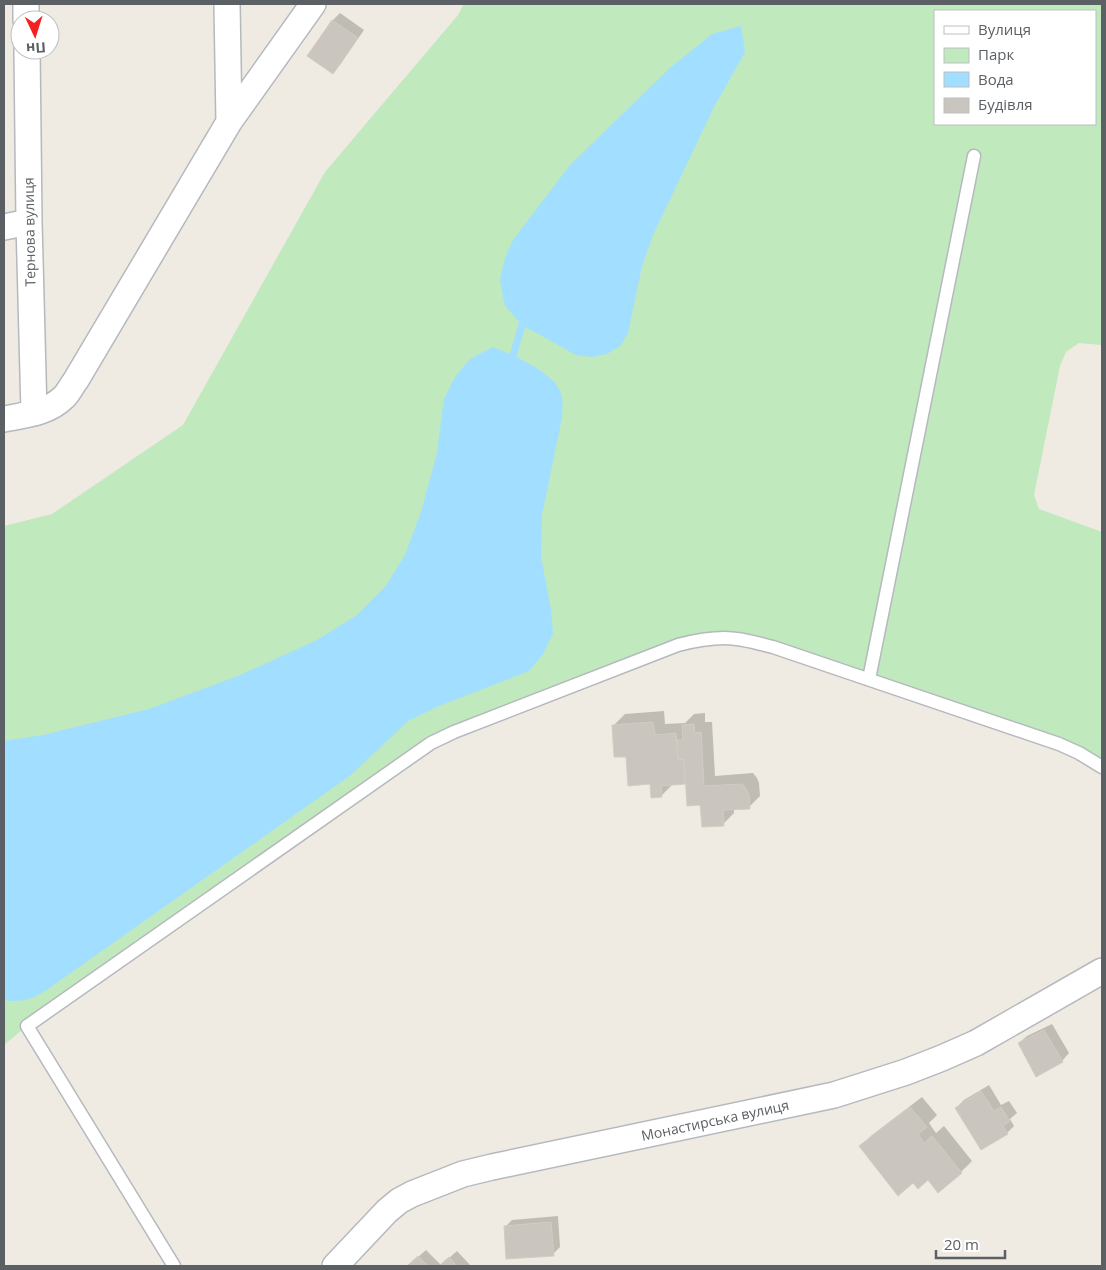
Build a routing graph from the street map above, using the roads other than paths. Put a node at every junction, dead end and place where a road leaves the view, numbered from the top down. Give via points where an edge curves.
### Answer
1 (226, 4) edge
2 (313, 4) edge
3 (27, 60) edge
4 (229, 122) junction
5 (974, 156) dead end
6 (29, 222) junction
7 (4, 227) edge
8 (34, 413) junction
9 (4, 419) edge
10 (869, 680) junction
11 (1102, 767) edge
12 (1102, 971) edge
13 (174, 1266) edge
14 (335, 1266) edge

1 - 4 street
2 - 4 street
3 - 6 street, Тернова вулиця
4 - 8 street via 76,380 65,396 52,406
5 - 10 lane
6 - 7 street
6 - 8 street, Тернова вулиця
8 - 9 street
10 - 11 lane via 1058,744 1079,752
10 - 13 lane via 750,641 726,638 700,640 664,650 454,732 410,756 27,1026
12 - 14 street, Монастирська вулиця via 976,1043 869,1084 834,1095 492,1167 436,1184 399,1201

